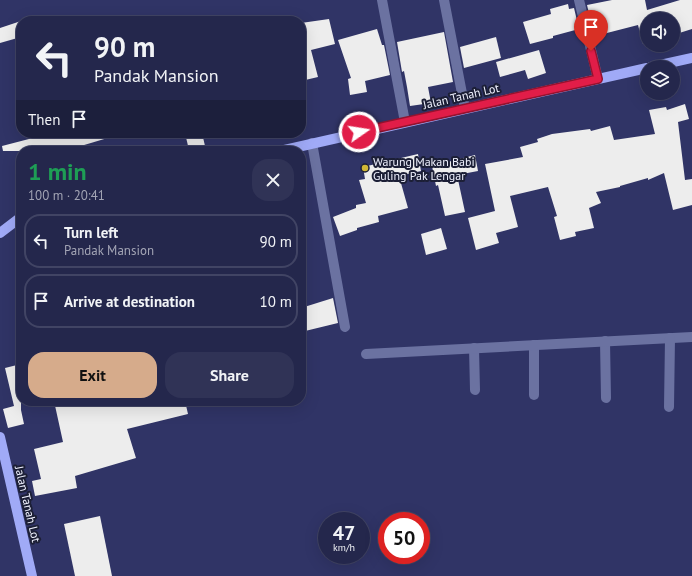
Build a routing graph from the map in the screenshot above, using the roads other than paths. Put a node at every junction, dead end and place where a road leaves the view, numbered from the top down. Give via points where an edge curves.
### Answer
1 (382, 0) edge
2 (444, 0) edge
3 (579, 0) edge
4 (692, 58) edge
5 (680, 61) edge
6 (640, 70) edge
7 (598, 79) junction
8 (466, 108) junction
9 (405, 122) junction
10 (312, 143) junction
11 (300, 146) edge
12 (16, 221) edge
13 (0, 233) edge
14 (345, 328) dead end
15 (692, 337) edge
16 (670, 338) junction
17 (605, 341) junction
18 (534, 345) junction
19 (474, 348) junction
20 (366, 354) dead end
21 (474, 390) dead end
22 (534, 395) dead end
23 (606, 398) dead end
24 (669, 406) dead end
25 (0, 437) edge
26 (32, 576) edge

1 - 9 street
2 - 8 street
3 - 7 street
4 - 5 main road
6 - 7 main road, Jalan Tanah Lot
7 - 8 main road, Jalan Tanah Lot
8 - 9 main road, Jalan Tanah Lot
9 - 10 main road, Jalan Tanah Lot
10 - 11 main road, Jalan Tanah Lot
10 - 14 street
12 - 13 main road
15 - 16 street
16 - 17 street
16 - 24 street
17 - 18 street
17 - 23 street
18 - 19 street
18 - 22 street
19 - 20 street
19 - 21 street
25 - 26 main road, Jalan Tanah Lot

